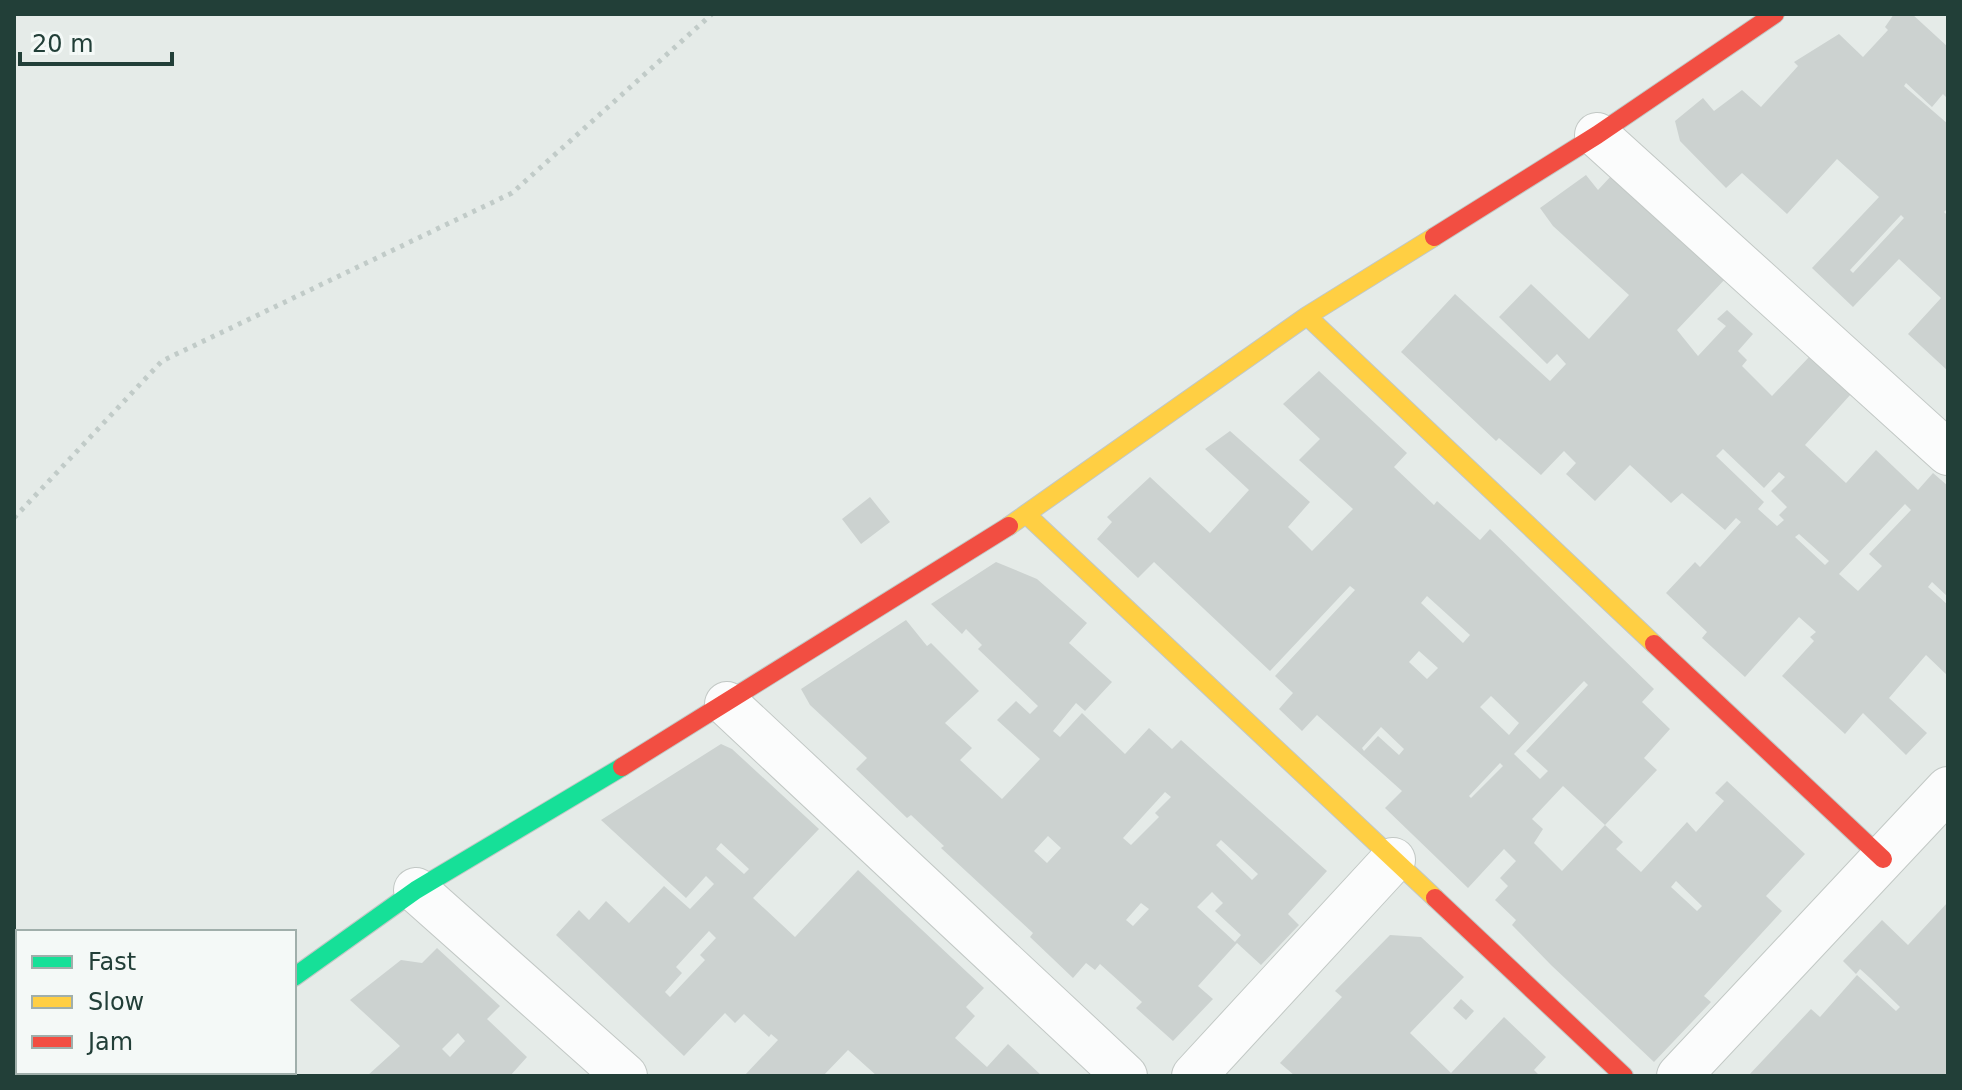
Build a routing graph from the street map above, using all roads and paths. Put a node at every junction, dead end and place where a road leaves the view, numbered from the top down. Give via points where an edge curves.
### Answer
1 (712, 14) edge
2 (1775, 14) edge
3 (1597, 135) junction
4 (1307, 316) junction
5 (1948, 453) edge
6 (1027, 515) junction
7 (14, 518) edge
8 (727, 704) junction
9 (1948, 789) edge
10 (1883, 859) junction
11 (1393, 860) junction
12 (416, 890) junction
13 (296, 976) edge
14 (625, 1076) edge
15 (1125, 1076) edge
16 (1194, 1076) edge
17 (1624, 1076) edge
18 (1679, 1076) edge

1 - 7 path via 512,193 162,361
2 - 3 street
3 - 4 street
3 - 5 street
4 - 6 street
4 - 10 street
6 - 8 street
6 - 11 street
8 - 12 street
8 - 15 street
9 - 10 street
10 - 18 street
11 - 16 street
11 - 17 street
12 - 13 street
12 - 14 street

